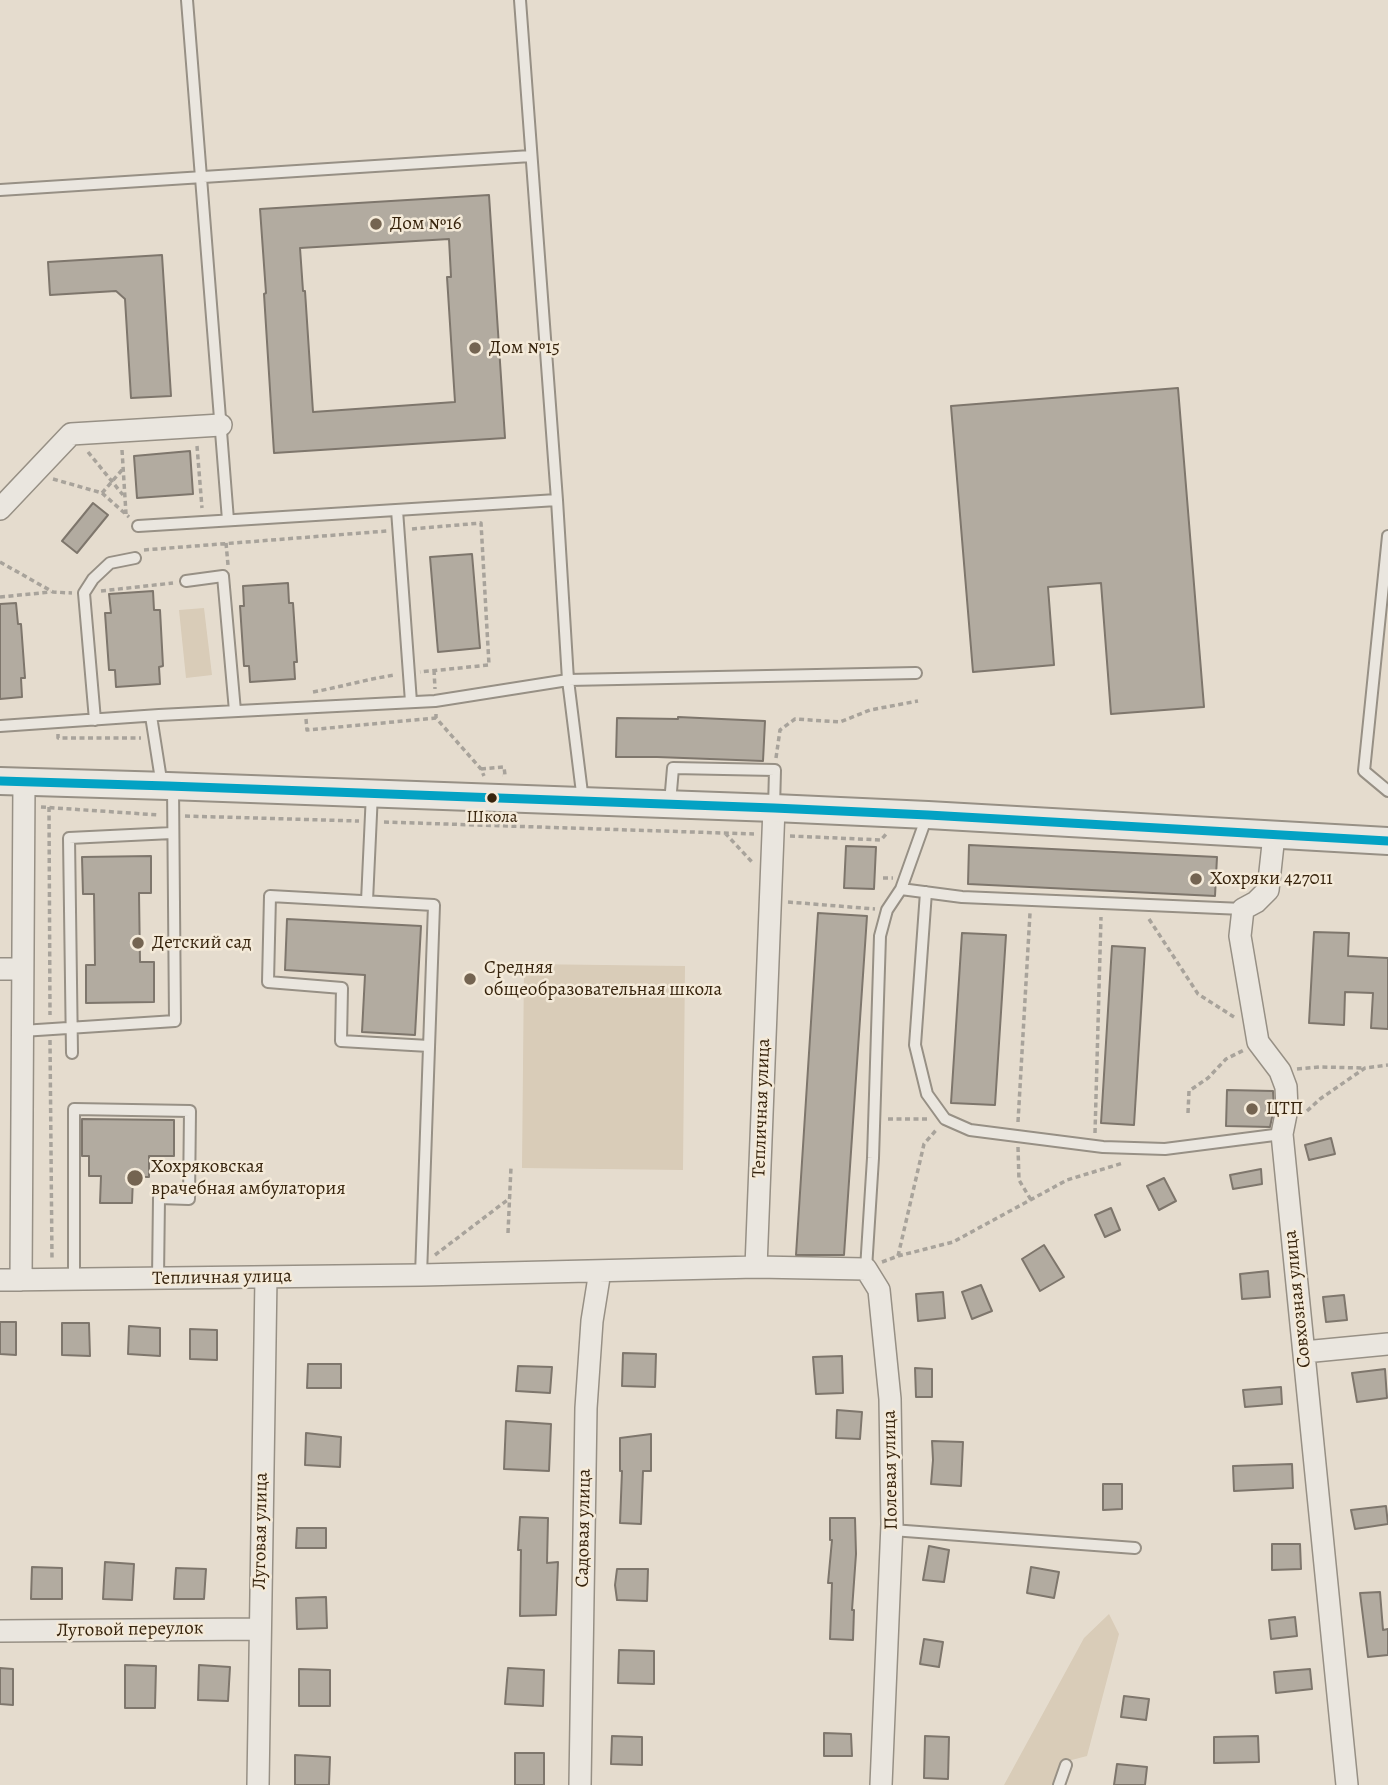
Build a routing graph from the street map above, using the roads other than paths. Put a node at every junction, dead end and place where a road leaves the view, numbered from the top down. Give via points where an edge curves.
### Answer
1 (187, 0) edge
2 (520, 0) edge
3 (531, 156) junction
4 (201, 176) junction
5 (0, 190) edge
6 (221, 425) junction
7 (557, 500) junction
8 (0, 509) edge
9 (397, 510) junction
10 (228, 520) junction
11 (138, 526) road end
12 (1388, 536) edge
13 (135, 558) road end
14 (186, 582) dead end
15 (916, 673) dead end
16 (568, 680) junction
17 (411, 702) junction
18 (235, 711) junction
19 (151, 716) junction
20 (95, 720) junction
21 (0, 726) edge
22 (167, 786) junction
23 (16, 790) edge
24 (1388, 791) edge
25 (372, 793) junction
26 (583, 801) junction
27 (670, 804) junction
28 (774, 808) junction
29 (928, 815) junction
30 (172, 833) junction
31 (1274, 835) junction
32 (1388, 841) edge
33 (901, 889) junction
34 (926, 892) junction
35 (367, 901) junction
36 (1243, 909) junction
37 (0, 969) edge
38 (22, 969) junction
39 (72, 1028) junction
40 (22, 1031) junction
41 (429, 1046) junction
42 (72, 1053) dead end
43 (1282, 1134) junction
44 (756, 1267) junction
45 (866, 1269) junction
46 (422, 1270) junction
47 (600, 1271) junction
48 (74, 1272) junction
49 (266, 1277) junction
50 (158, 1278) junction
51 (11, 1280) edge
52 (1388, 1344) edge
53 (1304, 1352) junction
54 (892, 1531) junction
55 (1135, 1548) dead end
56 (260, 1629) junction
57 (0, 1632) edge
58 (1066, 1765) dead end
59 (258, 1785) edge
60 (580, 1785) edge
61 (880, 1785) edge
62 (1059, 1785) edge
63 (1347, 1785) edge

1 - 4 lane
2 - 3 lane
3 - 4 lane
3 - 7 lane
4 - 5 lane
4 - 6 lane
6 - 8 street via 71,433
6 - 10 lane
7 - 9 lane
7 - 16 lane
9 - 10 lane
9 - 17 lane
10 - 11 lane
12 - 24 lane via 1363,771
13 - 20 lane via 110,563 85,593
14 - 18 lane via 223,576
15 - 16 lane
16 - 17 lane
16 - 26 lane
17 - 18 lane
18 - 19 lane
19 - 20 lane
19 - 22 lane
20 - 21 lane
22 - 23 street
22 - 25 street
22 - 30 lane
23 - 38 street
25 - 26 street
25 - 35 lane
26 - 27 street
27 - 28 street
27 - 28 lane via 673,768 775,770
28 - 29 street
28 - 44 street, Тепличная улица
29 - 31 street
29 - 33 lane
30 - 39 lane via 175,1021
30 - 39 lane via 69,838
31 - 32 street
31 - 36 street via 1268,890
33 - 34 lane
33 - 45 lane via 887,910 880,936
34 - 36 lane
34 - 43 lane via 915,1045 927,1094 945,1119 970,1130 1095,1146 1165,1149
35 - 41 lane via 434,905
35 - 41 lane via 270,896 268,982 342,988 341,1041
36 - 43 street, Совхозная улица via 1240,936 1257,1037 1286,1087
37 - 38 street
38 - 40 street
39 - 40 lane
39 - 42 lane
40 - 51 street
41 - 46 lane
43 - 53 street, Совхозная улица
44 - 45 street
44 - 47 street, Тепличная улица
45 - 54 street, Полевая улица via 879,1290 886,1358
46 - 47 street, Тепличная улица
46 - 49 street, Тепличная улица
47 - 60 street, Садовая улица via 586,1408
48 - 50 street, Тепличная улица
48 - 50 lane via 74,1109 190,1111 188,1199 159,1198
48 - 51 street, Тепличная улица
49 - 50 street, Тепличная улица
49 - 56 street, Луговая улица
52 - 53 street
53 - 63 street, Совхозная улица
54 - 55 lane
54 - 61 street, Полевая улица
56 - 57 street, Луговой переулок
56 - 59 street, Луговая улица
58 - 62 lane

